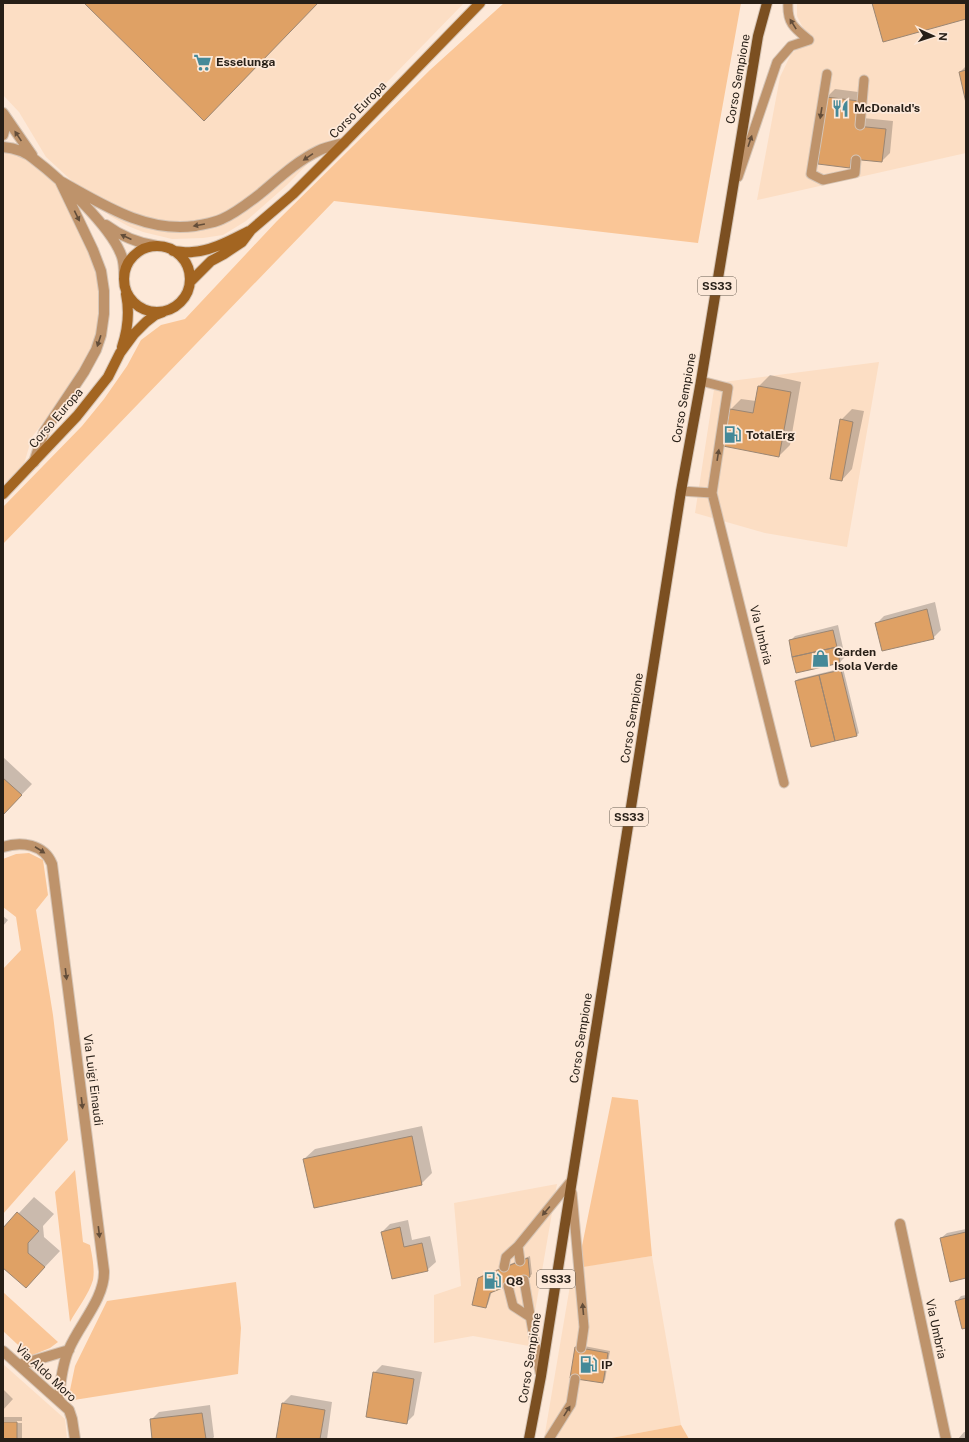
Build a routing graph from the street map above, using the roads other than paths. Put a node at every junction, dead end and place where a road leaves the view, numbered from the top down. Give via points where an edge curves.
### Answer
1 (480, 3) edge
2 (760, 3) edge
3 (766, 3) edge
4 (788, 3) edge
5 (758, 36) junction
6 (827, 74) dead end
7 (864, 80) dead end
8 (3, 113) edge
9 (860, 125) dead end
10 (3, 135) edge
11 (344, 143) junction
12 (3, 147) edge
13 (34, 158) junction
14 (856, 160) dead end
15 (60, 181) junction
16 (733, 192) junction
17 (98, 220) junction
18 (251, 230) junction
19 (157, 246) junction
20 (173, 250) junction
21 (124, 275) junction
22 (190, 282) junction
23 (126, 290) junction
24 (163, 312) junction
25 (120, 353) junction
26 (701, 381) junction
27 (34, 463) junction
28 (681, 491) junction
29 (712, 493) junction
30 (3, 494) edge
31 (784, 783) dead end
32 (3, 847) edge
33 (571, 1181) junction
34 (900, 1224) dead end
35 (518, 1246) junction
36 (520, 1261) dead end
37 (504, 1267) dead end
38 (524, 1280) dead end
39 (508, 1286) dead end
40 (530, 1317) junction
41 (581, 1348) dead end
42 (69, 1350) junction
43 (3, 1351) edge
44 (19, 1365) junction
45 (541, 1376) junction
46 (575, 1379) dead end
47 (58, 1401) junction
48 (75, 1439) edge
49 (529, 1439) edge
50 (549, 1439) edge
51 (946, 1439) edge

1 - 11 main road, Corso Europa
2 - 5 main road
3 - 5 main road, Corso Sempione / SS33
16 -> 4 lane via 777,62 791,46 809,40 794,28 787,15
5 - 16 main road, Corso Sempione / SS33
6 -> 14 lane via 811,174 823,180 855,173
7 - 9 lane
8 - 10 street via 6,124
13 -> 8 street
11 -> 15 street via 319,150 221,220 188,227 170,227 133,218
11 - 18 main road, Corso Europa via 293,194
12 - 13 street
13 - 15 street
15 - 17 street
15 -> 27 street via 101,271 104,314 96,350 44,432
16 - 26 main road, Corso Sempione / SS33
19 -> 17 street via 125,237
17 - 21 street via 122,256
18 - 20 main road, Corso Europa via 223,244 198,252
18 - 22 main road, Corso Europa via 242,242 211,261
19 - 20 main road
19 - 21 main road via 135,254
20 - 22 main road via 188,267
21 - 23 main road
22 - 24 main road via 184,298 178,305
23 - 24 main road via 136,305 144,310
23 - 25 main road, Corso Europa via 129,316
24 - 25 main road, Corso Europa via 146,322
25 - 27 main road, Corso Europa via 108,377
26 - 28 main road, Corso Sempione / SS33
29 -> 26 lane via 728,388
27 - 30 main road, Corso Europa
28 - 29 lane
28 - 33 main road, Corso Sempione / SS33
29 - 31 lane, Via Umbria
32 -> 42 street, Via Luigi Einaudi via 12,844 33,845 49,856 52,864 104,1278 100,1294
33 -> 35 lane
41 -> 33 lane via 584,1327
33 - 45 main road, Corso Sempione / SS33
34 - 51 street, Via Umbria
35 - 36 lane
35 - 37 lane via 506,1257
38 - 40 lane
39 - 40 lane via 513,1306
40 - 45 lane
42 - 44 street
42 - 47 street, Via Luigi Einaudi
43 - 44 street, Via Aldo Moro
44 - 47 street, Via Aldo Moro
45 - 49 main road, Corso Sempione / SS33
50 -> 46 lane via 571,1404
47 - 48 street, Via Aldo Moro via 71,1414

